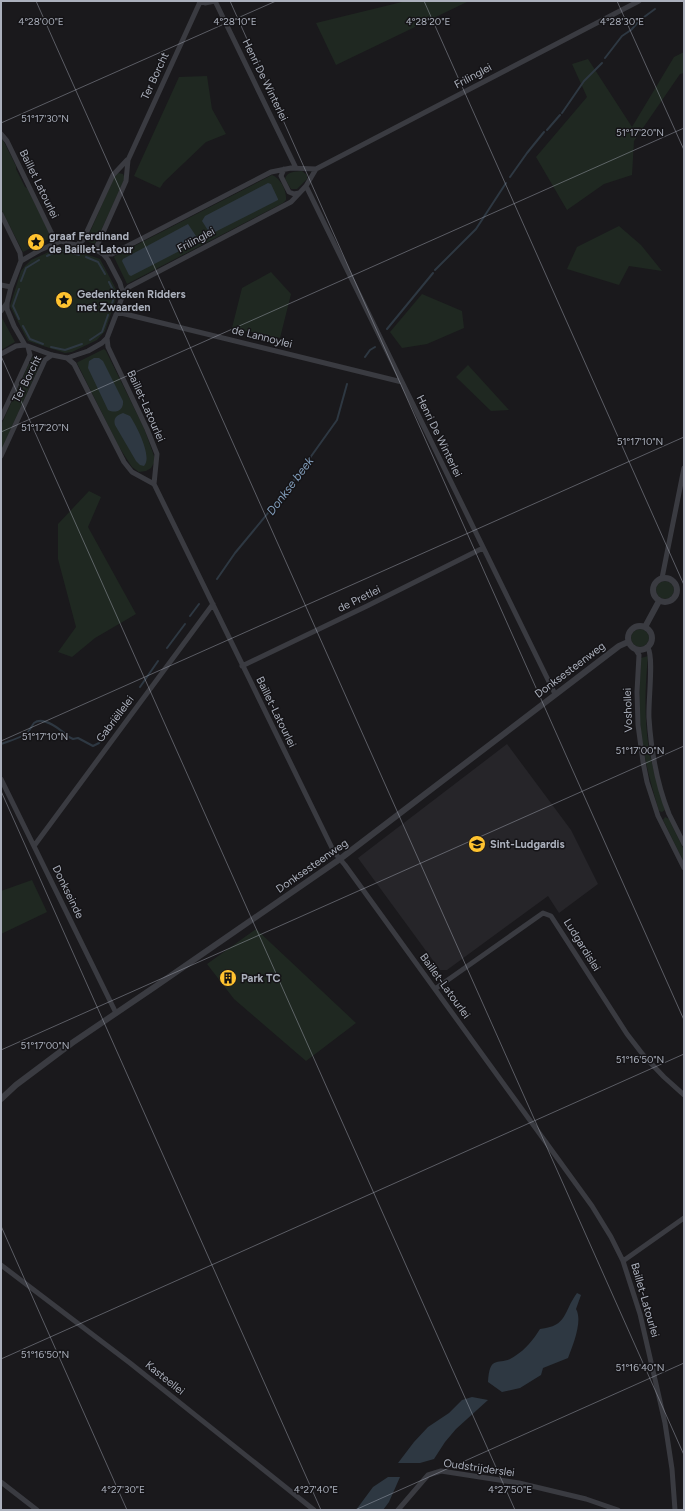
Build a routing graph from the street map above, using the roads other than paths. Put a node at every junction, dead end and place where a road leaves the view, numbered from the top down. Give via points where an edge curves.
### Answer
1 (200, 1) edge
2 (215, 1) edge
3 (639, 1) edge
4 (1, 134) edge
5 (128, 160) junction
6 (296, 168) junction
7 (284, 169) junction
8 (316, 169) junction
9 (306, 186) junction
10 (300, 193) junction
11 (1, 214) edge
12 (61, 241) junction
13 (77, 245) junction
14 (98, 251) junction
15 (103, 254) junction
16 (21, 261) junction
17 (1, 285) edge
18 (11, 287) junction
19 (123, 294) junction
20 (7, 303) junction
21 (1, 311) edge
22 (118, 312) junction
23 (107, 338) junction
24 (27, 346) junction
25 (1, 354) edge
26 (52, 355) junction
27 (67, 358) junction
28 (402, 382) junction
29 (1, 418) edge
30 (1, 456) edge
31 (684, 468) edge
32 (154, 484) junction
33 (483, 548) junction
34 (662, 578) junction
35 (684, 586) edge
36 (678, 590) junction
37 (659, 601) junction
38 (213, 604) junction
39 (645, 627) junction
40 (628, 642) junction
41 (648, 648) junction
42 (636, 650) junction
43 (242, 666) junction
44 (555, 694) junction
45 (1, 782) edge
46 (669, 812) junction
47 (658, 816) junction
48 (684, 844) edge
49 (34, 846) junction
50 (340, 859) junction
51 (684, 868) edge
52 (435, 989) junction
53 (116, 1013) junction
54 (684, 1095) edge
55 (1, 1099) edge
56 (684, 1218) edge
57 (623, 1261) junction
58 (1, 1265) edge
59 (1, 1482) edge
60 (36, 1510) edge
61 (314, 1510) edge
62 (398, 1510) edge
63 (618, 1510) edge
64 (675, 1510) edge

1 - 2 street, Ter Borcht
1 - 5 street, Ter Borcht
2 - 6 street, Henri De Winterlei
3 - 8 street, Frilinglei
4 - 12 street, Baillet Latourlei via 7,141 53,236
5 - 13 street, Ter Borcht via 113,175 83,240
5 - 14 street, Ter Borcht via 126,181 97,246
6 - 7 street
6 - 8 street
7 - 10 street via 281,176 289,192
7 - 15 street via 271,172 112,254
8 - 9 street, Frilinglei
9 - 10 street, Frilinglei
9 - 28 street, Henri De Winterlei
10 - 19 street, Frilinglei via 291,202 129,287
11 - 16 street via 20,253
12 - 13 street
12 - 16 street
13 - 14 street
14 - 15 street
15 - 19 street via 117,277
16 - 18 street
17 - 18 street
18 - 20 street
19 - 22 street
20 - 21 street
20 - 24 street via 14,326
22 - 23 street
22 - 28 street, de Lannoylei
23 - 27 street via 88,350
23 - 32 street, Baillet-Latourlei via 108,347 157,454
24 - 25 street via 16,346
24 - 26 street
24 - 29 street, Ter Borcht via 30,355
26 - 27 street
26 - 30 street, Ter Borcht via 45,360
27 - 32 street via 74,364 129,468
28 - 33 street, Henri De Winterlei
31 - 34 street
32 - 38 street, Baillet-Latourlei
33 - 43 street, de Pretlei
33 - 44 street, Henri De Winterlei
34 - 36 street via 675,582
34 - 37 street via 653,587 653,593
35 - 36 street
36 - 37 street via 673,600
37 - 39 street
38 - 43 street, Baillet-Latourlei
38 - 49 street, Gabriëllelei
39 - 40 street, Donksesteenweg via 631,630
39 - 41 street via 652,636
40 - 42 street
40 - 44 street, Donksesteenweg
41 - 42 street
41 - 46 street, Voshollei via 651,655 648,694 651,737 656,770
42 - 47 street, Voshollei via 639,655 637,705 640,748
43 - 50 street, Baillet-Latourlei via 334,852
44 - 50 street, Donksesteenweg
45 - 49 street, Donkseinde
46 - 47 street
46 - 48 street, Voshollei
47 - 51 street, Voshollei
49 - 53 street, Donkseinde
50 - 52 street, Baillet-Latourlei
50 - 53 street, Donksesteenweg
52 - 54 street, Ludgardislei via 543,913 551,916 627,1034 644,1056
52 - 57 street, Baillet-Latourlei via 592,1206
53 - 55 street, Donksesteenweg via 72,1043
56 - 57 street
57 - 64 street, Baillet-Latourlei via 640,1314 666,1423
58 - 61 street, Kasteellei via 130,1363
59 - 60 street
62 - 63 street, Oudstrijderslei via 428,1475 441,1471 526,1485 586,1499

